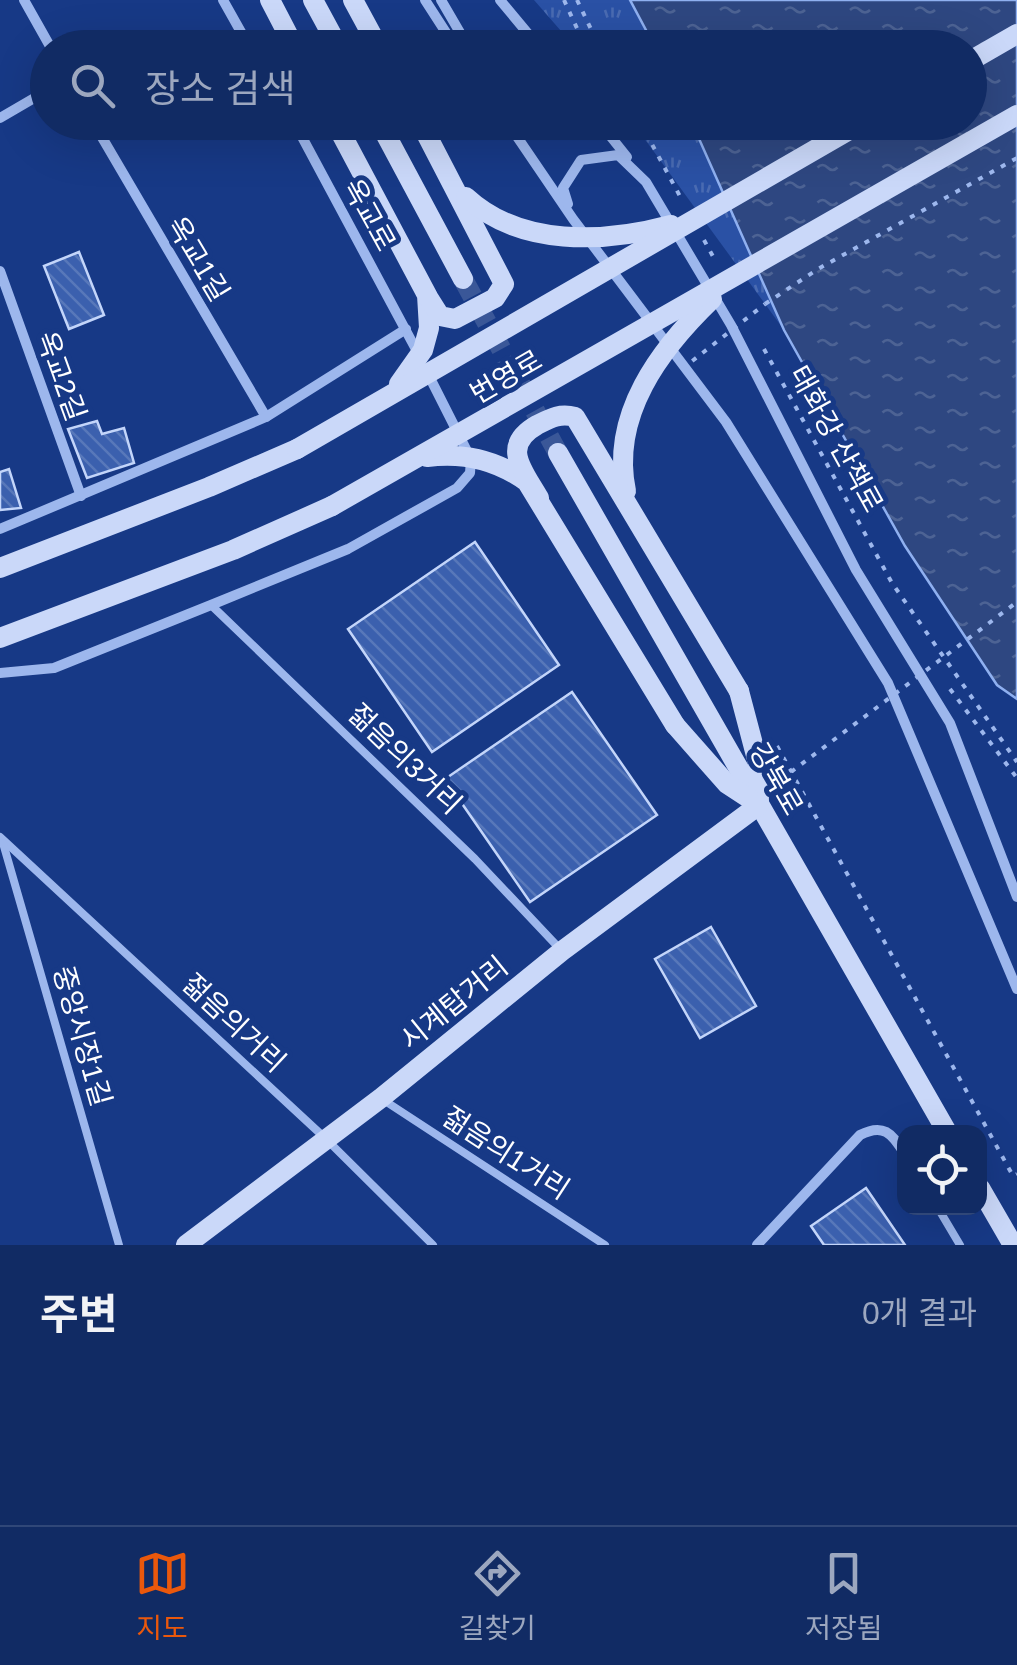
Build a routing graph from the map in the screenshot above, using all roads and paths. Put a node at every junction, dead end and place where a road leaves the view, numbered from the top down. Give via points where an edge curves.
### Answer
1 (24, 0) edge
2 (223, 0) edge
3 (270, 0) edge
4 (313, 0) edge
5 (353, 0) edge
6 (425, 0) edge
7 (441, 0) edge
8 (500, 0) edge
9 (564, 0) edge
10 (577, 0) edge
11 (41, 30) edge
12 (240, 30) edge
13 (286, 30) edge
14 (329, 30) edge
15 (369, 30) edge
16 (444, 30) edge
17 (459, 30) edge
18 (525, 30) edge
19 (578, 30) edge
20 (591, 30) edge
21 (1017, 34) edge
22 (987, 52) edge
23 (30, 100) edge
24 (1017, 115) edge
25 (0, 118) edge
26 (987, 132) edge
27 (104, 140) edge
28 (304, 140) edge
29 (344, 140) edge
30 (389, 140) edge
31 (430, 140) edge
32 (519, 140) edge
33 (526, 140) edge
34 (613, 140) edge
35 (650, 140) edge
36 (832, 140) edge
37 (972, 140) edge
38 (1017, 158) edge
39 (452, 182) junction
40 (646, 182) junction
41 (693, 217) junction
42 (573, 219) junction
43 (0, 271) edge
44 (728, 277) junction
45 (463, 279) tunnel mouth
46 (426, 296) junction
47 (742, 310) dead end
48 (752, 327) dead end
49 (406, 329) junction
50 (761, 344) dead end
51 (674, 374) dead end
52 (386, 398) junction
53 (266, 418) junction
54 (558, 453) tunnel mouth
55 (420, 458) junction
56 (80, 496) junction
57 (540, 498) junction
58 (631, 508) junction
59 (0, 529) edge
60 (55, 547) junction
61 (0, 552) edge
62 (0, 568) edge
63 (1017, 602) edge
64 (211, 605) junction
65 (0, 638) edge
66 (0, 673) edge
67 (1017, 762) edge
68 (759, 805) junction
69 (1, 840) edge
70 (1017, 897) edge
71 (562, 951) junction
72 (1017, 988) edge
73 (382, 1098) junction
74 (943, 1125) edge
75 (325, 1138) junction
76 (897, 1142) edge
77 (1017, 1174) edge
78 (987, 1200) edge
79 (942, 1215) edge
80 (119, 1245) edge
81 (186, 1245) edge
82 (433, 1245) edge
83 (605, 1245) edge
84 (757, 1245) edge
85 (960, 1245) edge
86 (1013, 1245) edge

1 - 11 street
2 - 12 street
3 - 13 main road
4 - 14 main road
5 - 15 main road
6 - 16 street
7 - 17 street
8 - 18 street
9 - 19 path
10 - 20 path
21 - 22 main road
23 - 25 street
24 - 26 main road, 번영로, bridge
27 - 53 street, 옥교1길
28 - 49 street, 옥교로
29 - 46 main road, bridge
30 - 45 main road
31 - 39 main road, bridge
32 - 42 street
33 - 42 street
34 - 40 street
35 - 41 path
36 - 41 main road, 번영로, bridge
37 - 44 main road, 번영로, bridge
38 - 51 path, bridge via 818,269
39 - 41 main road, bridge via 486,214 532,233 637,232
39 - 46 main road, bridge via 504,284 495,298 455,320 440,316
40 - 42 street via 618,156 581,160 562,188
40 - 70 street via 731,324 856,570 950,723
41 - 44 path
41 - 52 main road, 번영로, bridge
42 - 72 street via 726,422 888,682
43 - 56 street, 옥교2길
44 - 55 main road, 번영로, bridge
44 - 58 main road, bridge via 660,358 636,400 623,444
46 - 52 main road, bridge via 423,350
47 - 48 path
49 - 53 street
49 - 64 street, 옥교로 via 471,459 470,473 457,488 348,549
50 - 67 path, 태화강 산책로 via 892,583
52 - 60 main road, 번영로, bridge via 297,448
53 - 56 street
54 - 68 main road, 강북로
55 - 57 main road, bridge via 460,456 498,464
55 - 65 main road, 번영로, bridge via 332,506
56 - 59 street
57 - 58 main road, bridge via 519,462 518,440 566,414 582,424
57 - 68 main road, bridge via 676,725 727,784
58 - 68 main road, bridge via 739,691 758,763
60 - 61 main road
60 - 62 main road, 번영로
63 - 77 path, bridge via 791,772
64 - 66 street via 54,668
64 - 71 lane, 젊음의3거리
68 - 71 main road, 시계탑거리
68 - 74 main road, 강북로
69 - 75 lane, 젊음의거리
69 - 80 lane, 중앙시장1길
71 - 73 main road, 시계탑거리
73 - 75 main road, 시계탑거리
73 - 83 lane, 젊음의1거리
75 - 81 main road, 시계탑거리
75 - 82 lane, 젊음의거리
76 - 84 street via 884,1129 860,1135
78 - 86 main road
79 - 85 lane

